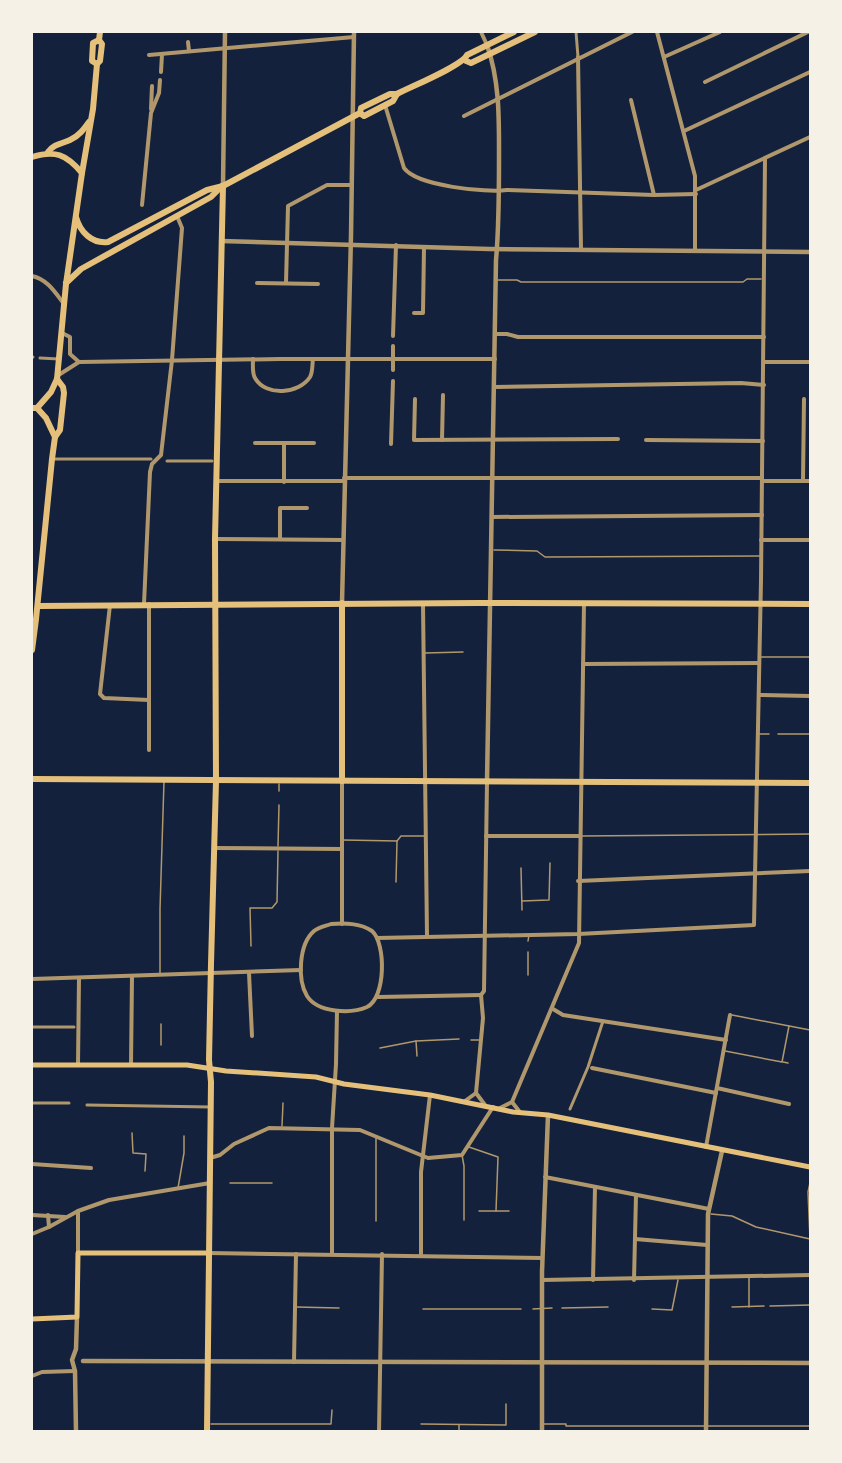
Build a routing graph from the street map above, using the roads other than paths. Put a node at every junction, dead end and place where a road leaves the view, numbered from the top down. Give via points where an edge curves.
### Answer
1 (100, 32) edge
2 (225, 32) edge
3 (481, 32) edge
4 (514, 32) edge
5 (535, 32) edge
6 (576, 32) edge
7 (632, 32) edge
8 (657, 32) edge
9 (720, 32) edge
10 (808, 32) edge
11 (354, 33) edge
12 (188, 42) dead end
13 (487, 45) junction
14 (225, 49) junction
15 (189, 51) junction
16 (162, 54) junction
17 (490, 54) junction
18 (149, 55) dead end
19 (663, 55) junction
20 (579, 57) junction
21 (464, 60) junction
22 (161, 72) dead end
23 (810, 72) edge
24 (160, 80) dead end
25 (705, 82) dead end
26 (153, 87) dead end
27 (397, 94) junction
28 (498, 98) junction
29 (631, 100) dead end
30 (385, 105) junction
31 (151, 113) junction
32 (360, 113) junction
33 (352, 116) junction
34 (464, 116) dead end
35 (91, 119) junction
36 (684, 131) junction
37 (810, 137) edge
38 (48, 152) junction
39 (32, 157) edge
40 (765, 159) junction
41 (82, 173) junction
42 (352, 185) junction
43 (223, 186) junction
44 (499, 191) junction
45 (696, 192) junction
46 (581, 193) junction
47 (654, 195) junction
48 (142, 205) dead end
49 (177, 216) junction
50 (76, 217) junction
51 (221, 241) junction
52 (286, 243) junction
53 (351, 244) junction
54 (396, 245) junction
55 (424, 246) junction
56 (497, 249) junction
57 (581, 249) junction
58 (695, 252) junction
59 (765, 252) junction
60 (810, 252) edge
61 (32, 276) edge
62 (765, 279) junction
63 (496, 280) junction
64 (257, 283) dead end
65 (66, 284) junction
66 (286, 284) junction
67 (318, 284) dead end
68 (64, 304) junction
69 (414, 313) dead end
70 (61, 333) junction
71 (495, 334) junction
72 (393, 336) dead end
73 (764, 337) junction
74 (393, 346) dead end
75 (40, 358) dead end
76 (313, 358) junction
77 (393, 358) junction
78 (59, 359) junction
79 (253, 359) junction
80 (348, 359) junction
81 (495, 359) junction
82 (172, 360) junction
83 (219, 360) junction
84 (80, 362) junction
85 (764, 362) junction
86 (810, 362) edge
87 (393, 370) dead end
88 (57, 377) junction
89 (393, 381) dead end
90 (764, 386) junction
91 (494, 387) junction
92 (443, 395) dead end
93 (415, 399) dead end
94 (804, 399) dead end
95 (34, 408) edge
96 (55, 437) junction
97 (618, 439) dead end
98 (442, 440) junction
99 (494, 440) junction
100 (646, 440) dead end
101 (763, 441) junction
102 (284, 442) junction
103 (255, 443) dead end
104 (314, 443) dead end
105 (391, 444) dead end
106 (52, 459) junction
107 (151, 459) dead end
108 (167, 461) dead end
109 (212, 461) dead end
110 (493, 478) junction
111 (762, 479) junction
112 (344, 480) junction
113 (216, 481) junction
114 (802, 481) junction
115 (810, 481) edge
116 (284, 482) junction
117 (307, 508) dead end
118 (762, 515) junction
119 (492, 517) junction
120 (215, 539) junction
121 (280, 539) junction
122 (343, 540) junction
123 (761, 540) junction
124 (810, 540) edge
125 (492, 550) junction
126 (761, 556) junction
127 (342, 603) junction
128 (423, 603) junction
129 (491, 603) junction
130 (584, 603) junction
131 (147, 604) junction
132 (760, 604) junction
133 (810, 604) edge
134 (110, 605) junction
135 (214, 605) junction
136 (35, 606) edge
137 (32, 650) edge
138 (463, 652) dead end
139 (424, 653) junction
140 (759, 657) junction
141 (810, 657) edge
142 (759, 663) junction
143 (583, 664) junction
144 (759, 695) junction
145 (810, 696) edge
146 (149, 700) junction
147 (758, 734) junction
148 (769, 734) dead end
149 (777, 734) dead end
150 (810, 734) edge
151 (149, 750) dead end
152 (32, 779) edge
153 (165, 780) junction
154 (279, 780) junction
155 (216, 781) junction
156 (342, 781) junction
157 (426, 781) junction
158 (487, 782) junction
159 (581, 782) junction
160 (757, 783) junction
161 (810, 783) edge
162 (279, 791) dead end
163 (279, 805) dead end
164 (756, 834) junction
165 (810, 834) edge
166 (427, 836) junction
167 (486, 836) junction
168 (579, 836) junction
169 (343, 840) junction
170 (397, 841) junction
171 (213, 848) junction
172 (278, 848) junction
173 (342, 849) junction
174 (550, 863) dead end
175 (521, 868) dead end
176 (810, 871) edge
177 (755, 874) junction
178 (578, 880) junction
179 (396, 882) dead end
180 (522, 901) junction
181 (522, 910) dead end
182 (342, 924) junction
183 (486, 934) junction
184 (529, 934) junction
185 (578, 934) junction
186 (427, 936) junction
187 (377, 938) junction
188 (528, 941) dead end
189 (250, 946) dead end
190 (528, 952) dead end
191 (302, 970) junction
192 (249, 973) junction
193 (160, 974) junction
194 (210, 974) junction
195 (528, 975) dead end
196 (132, 976) junction
197 (79, 978) junction
198 (32, 979) edge
199 (481, 995) junction
200 (378, 997) junction
201 (552, 1009) junction
202 (337, 1011) junction
203 (730, 1015) joint
204 (603, 1021) junction
205 (161, 1024) dead end
206 (789, 1026) junction
207 (32, 1027) edge
208 (76, 1027) junction
209 (810, 1030) edge
210 (252, 1036) dead end
211 (459, 1039) dead end
212 (471, 1040) dead end
213 (481, 1040) junction
214 (726, 1040) junction
215 (416, 1041) junction
216 (161, 1045) dead end
217 (380, 1048) dead end
218 (724, 1050) junction
219 (417, 1056) dead end
220 (782, 1062) junction
221 (788, 1063) dead end
222 (32, 1065) edge
223 (131, 1066) junction
224 (209, 1068) junction
225 (590, 1068) junction
226 (78, 1069) junction
227 (335, 1081) junction
228 (717, 1088) junction
229 (476, 1093) junction
230 (716, 1093) junction
231 (430, 1095) junction
232 (465, 1101) junction
233 (512, 1102) junction
234 (32, 1103) edge
235 (69, 1103) dead end
236 (283, 1103) dead end
237 (789, 1104) dead end
238 (87, 1105) dead end
239 (485, 1105) junction
240 (211, 1107) junction
241 (493, 1107) junction
242 (500, 1108) junction
243 (570, 1109) dead end
244 (519, 1111) junction
245 (548, 1115) junction
246 (282, 1128) junction
247 (332, 1128) junction
248 (132, 1133) dead end
249 (184, 1136) dead end
250 (376, 1136) junction
251 (469, 1148) junction
252 (706, 1148) junction
253 (722, 1151) junction
254 (462, 1155) junction
255 (422, 1157) junction
256 (210, 1158) junction
257 (32, 1164) edge
258 (810, 1167) edge
259 (92, 1168) dead end
260 (145, 1171) dead end
261 (545, 1177) junction
262 (210, 1183) junction
263 (230, 1183) dead end
264 (272, 1183) dead end
265 (810, 1183) edge
266 (595, 1187) junction
267 (178, 1188) junction
268 (636, 1195) junction
269 (479, 1210) dead end
270 (496, 1210) junction
271 (78, 1211) junction
272 (509, 1211) dead end
273 (709, 1211) junction
274 (32, 1215) edge
275 (48, 1215) junction
276 (66, 1217) junction
277 (464, 1220) dead end
278 (376, 1221) dead end
279 (49, 1227) junction
280 (32, 1234) edge
281 (635, 1239) junction
282 (707, 1245) junction
283 (78, 1253) junction
284 (208, 1253) junction
285 (296, 1254) junction
286 (332, 1254) junction
287 (382, 1254) junction
288 (421, 1254) junction
289 (542, 1257) junction
290 (748, 1275) junction
291 (810, 1275) edge
292 (678, 1278) junction
293 (707, 1278) junction
294 (542, 1280) junction
295 (593, 1280) junction
296 (634, 1280) junction
297 (810, 1305) edge
298 (764, 1306) dead end
299 (770, 1306) dead end
300 (295, 1307) junction
301 (608, 1307) dead end
302 (732, 1307) dead end
303 (749, 1307) junction
304 (339, 1308) dead end
305 (541, 1308) junction
306 (552, 1308) dead end
307 (562, 1308) dead end
308 (423, 1309) dead end
309 (533, 1309) dead end
310 (652, 1309) dead end
311 (521, 1310) dead end
312 (77, 1317) junction
313 (32, 1319) edge
314 (76, 1349) junction
315 (83, 1360) junction
316 (207, 1361) junction
317 (380, 1361) junction
318 (707, 1361) junction
319 (294, 1362) junction
320 (543, 1362) junction
321 (810, 1363) edge
322 (75, 1371) junction
323 (32, 1376) edge
324 (506, 1404) dead end
325 (332, 1410) dead end
326 (421, 1424) dead end
327 (542, 1424) junction
328 (459, 1425) junction
329 (810, 1426) edge
330 (207, 1428) edge
331 (706, 1429) edge
332 (76, 1431) edge
333 (380, 1431) edge
334 (459, 1431) edge
335 (542, 1431) edge

1 - 35 main road via 101,42 93,43 92,52 92,61 97,64
2 - 14 street
3 - 13 street
4 - 13 main road
5 - 17 main road
6 - 20 street
7 - 20 street
8 - 19 street
9 - 19 street
10 - 25 street
11 - 14 street
11 - 33 street
12 - 15 street
13 - 17 street
13 - 21 main road
14 - 15 street
14 - 43 street
15 - 16 street
16 - 18 street
16 - 22 street
17 - 21 main road via 471,63
17 - 28 street
19 - 36 street
20 - 28 street
20 - 46 street
21 - 27 main road
23 - 36 street
24 - 31 street
26 - 31 street
27 - 30 main road
27 - 32 main road via 361,108
28 - 34 street
28 - 44 street
29 - 47 street
30 - 32 main road via 364,116
30 - 44 street via 406,172 457,188
31 - 48 street
32 - 33 main road
33 - 42 street
33 - 43 main road
35 - 38 main road via 78,135 52,146
35 - 41 main road
36 - 45 street
37 - 40 street
38 - 39 main road
38 - 41 main road via 65,157
40 - 45 street
40 - 59 street
41 - 50 main road
42 - 52 street via 327,185 288,206
42 - 53 street
43 - 49 main road
43 - 50 main road via 207,190 106,243 88,236
43 - 51 main road
44 - 46 street
44 - 56 street
45 - 47 street
45 - 58 street
46 - 47 street
46 - 57 street
49 - 65 main road via 81,269
49 - 82 street via 182,228
50 - 65 main road
51 - 52 street
51 - 83 main road
52 - 53 street
52 - 66 street
53 - 54 street
53 - 80 street
54 - 55 street
54 - 72 street
55 - 56 street
55 - 69 street via 423,313
56 - 57 street
56 - 63 street
57 - 58 street
58 - 59 street
59 - 60 street
59 - 62 street
61 - 68 street via 41,278
62 - 63 lane
62 - 73 street
63 - 71 street
64 - 66 street
65 - 68 main road
66 - 67 street
68 - 70 main road
70 - 78 main road
70 - 84 street via 70,337 70,354
71 - 73 street
71 - 81 street
73 - 85 street
74 - 77 street
75 - 78 street
76 - 79 street
76 - 79 street via 309,378 298,387 283,391 269,389 258,381
76 - 80 street
77 - 80 street
77 - 81 street
77 - 87 street
78 - 88 main road
79 - 83 street
80 - 112 street
81 - 91 street
82 - 83 street
82 - 84 street
82 - 131 street via 161,455 150,472
83 - 113 main road
84 - 88 street
85 - 86 street
85 - 90 street
88 - 95 main road via 51,392
88 - 96 main road via 64,393 60,430
89 - 105 street
90 - 91 street via 741,383
90 - 101 street
91 - 99 street
92 - 98 street
93 - 98 street via 414,441
94 - 114 street
95 - 96 main road via 46,418
96 - 106 main road
97 - 99 street
98 - 99 street
99 - 110 street
100 - 101 street
101 - 111 street
102 - 103 street
102 - 104 street
102 - 116 street
106 - 107 street
106 - 136 main road
108 - 109 street
110 - 111 street
110 - 112 street
110 - 119 street
111 - 114 street
111 - 118 street
112 - 116 street
112 - 122 street
113 - 116 street
113 - 120 main road
114 - 115 street
117 - 121 street via 280,507
118 - 119 street
118 - 123 street
119 - 125 street
120 - 121 street
120 - 135 main road
121 - 122 street
122 - 127 street
123 - 124 street
123 - 126 street
125 - 126 lane via 537,551 545,556
125 - 129 street
126 - 132 street
127 - 128 main road
127 - 135 main road
127 - 156 main road
128 - 129 main road
128 - 139 street
129 - 130 main road
129 - 158 street
130 - 132 main road
130 - 143 street
131 - 134 main road
131 - 135 main road
131 - 146 street
132 - 133 main road
132 - 140 street
134 - 136 main road
134 - 146 street via 100,694 104,698
135 - 155 main road
136 - 137 main road
138 - 139 lane
139 - 157 street
140 - 141 lane
140 - 142 street
142 - 143 street
142 - 144 street
143 - 159 street
144 - 145 street
144 - 147 street
146 - 151 street
147 - 148 lane
147 - 160 street
149 - 150 lane
152 - 153 main road
153 - 155 main road
153 - 193 lane
154 - 155 main road
154 - 156 main road
154 - 162 lane
155 - 171 main road
156 - 157 main road
156 - 169 street
157 - 158 main road
157 - 166 street
158 - 159 main road
158 - 167 street
159 - 160 main road
159 - 168 street
160 - 161 main road
160 - 164 street
163 - 172 lane
164 - 165 lane
164 - 168 lane
164 - 177 street
166 - 170 lane via 401,836
166 - 186 street
167 - 168 street
167 - 183 street
168 - 178 street
169 - 170 lane
169 - 173 street
170 - 179 lane
171 - 172 street
171 - 194 main road
172 - 173 street
172 - 189 lane via 277,902 272,908 250,908
173 - 182 street
174 - 180 lane via 549,900
175 - 180 lane
176 - 177 street
177 - 178 street
177 - 185 street via 754,925
178 - 185 street
180 - 181 lane
182 - 187 street via 362,926
182 - 191 street via 316,930 308,938
183 - 184 street
183 - 186 street
183 - 199 street
184 - 185 street
184 - 188 lane
185 - 201 street via 576,951
186 - 187 street
187 - 200 street via 381,949
190 - 195 lane
191 - 192 street
191 - 202 street via 312,1002
192 - 194 street
192 - 210 street
193 - 194 street
193 - 196 street
194 - 224 main road
196 - 197 street
196 - 223 street
197 - 198 street
197 - 208 street
199 - 200 street
199 - 213 street
200 - 202 street via 359,1010
201 - 204 street via 563,1015
201 - 233 street
202 - 227 street
203 - 206 lane
203 - 214 street
204 - 214 street
204 - 225 street
205 - 216 lane
206 - 209 lane
206 - 220 lane
207 - 208 street
208 - 226 street
211 - 215 lane
212 - 213 lane
213 - 229 street
214 - 218 street
215 - 217 lane
215 - 219 lane
218 - 220 lane
218 - 228 street
220 - 221 lane
222 - 226 main road
223 - 224 main road via 161,1063
223 - 226 main road
224 - 227 main road
224 - 240 main road
225 - 230 street
225 - 243 street
227 - 231 main road
227 - 247 street
228 - 230 street
228 - 237 street
229 - 232 street
229 - 239 street
230 - 252 street
231 - 232 main road
231 - 255 street
232 - 239 main road
233 - 242 street
233 - 244 street
234 - 235 street
236 - 246 lane
238 - 240 street
239 - 241 main road
240 - 256 main road
241 - 242 main road
241 - 251 street
242 - 244 main road
244 - 245 main road
245 - 252 main road
245 - 261 street
246 - 247 street
246 - 256 street via 260,1131
247 - 250 street via 360,1130
247 - 286 street
248 - 260 lane via 133,1153 146,1154
249 - 267 lane
250 - 255 street
250 - 278 lane
251 - 254 street
251 - 270 lane via 498,1156
252 - 253 main road
253 - 258 main road
253 - 273 street
254 - 255 street
254 - 277 lane
255 - 288 street
256 - 262 main road
257 - 259 street
261 - 266 street
261 - 289 street
262 - 267 street
262 - 284 main road
263 - 264 lane
265 - 273 lane via 810,1239
266 - 268 street
266 - 295 street
267 - 271 street via 109,1200
268 - 273 street
268 - 281 street
269 - 270 lane
270 - 272 lane
271 - 276 street
271 - 283 street
273 - 282 street
274 - 275 street
275 - 276 street
275 - 279 street
276 - 279 street
279 - 280 street
281 - 282 street
281 - 296 street
282 - 293 street
283 - 284 main road
283 - 312 main road
284 - 285 street
284 - 316 main road
285 - 286 street
285 - 300 street
286 - 287 street
287 - 288 street
287 - 317 street
288 - 289 street
289 - 294 street
290 - 291 street
290 - 293 street
290 - 303 lane
292 - 293 street
292 - 296 street
292 - 310 lane via 672,1310
293 - 318 street
294 - 295 street
294 - 305 street
295 - 296 street
297 - 299 lane
298 - 303 lane
300 - 304 lane
300 - 319 street
301 - 307 lane
302 - 303 lane
305 - 306 lane
305 - 309 lane
305 - 320 street
308 - 311 lane
312 - 313 main road
312 - 314 street
314 - 315 street
314 - 322 street via 72,1360
315 - 316 street
315 - 322 street
316 - 319 street
316 - 330 main road
317 - 319 street
317 - 320 street
317 - 333 street
318 - 320 street
318 - 321 street
318 - 331 street
320 - 327 street
322 - 323 street
322 - 332 street
324 - 328 lane via 506,1425
325 - 330 lane via 331,1424
326 - 328 lane
327 - 331 lane
327 - 335 street
328 - 334 lane
329 - 331 lane

